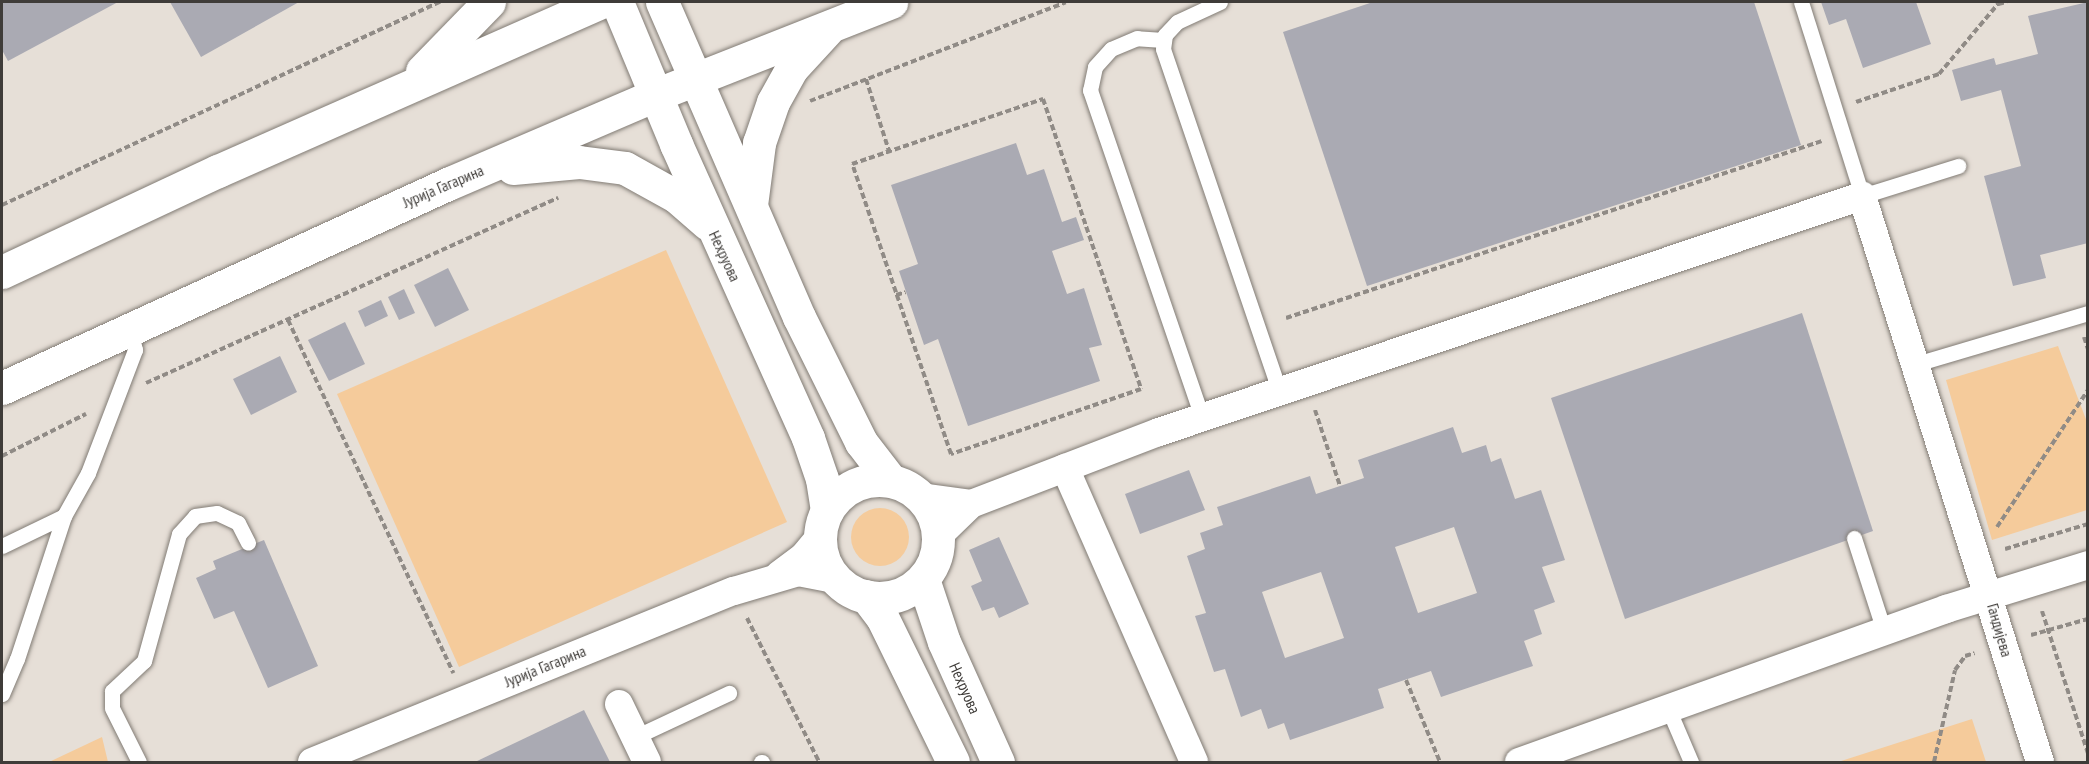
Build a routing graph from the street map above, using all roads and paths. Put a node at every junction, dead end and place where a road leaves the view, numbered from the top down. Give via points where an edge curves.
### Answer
1 (440, 2) edge
2 (489, 2) edge
3 (601, 2) edge
4 (617, 2) edge
5 (662, 2) edge
6 (891, 2) edge
7 (1066, 2) edge
8 (1220, 2) edge
9 (1801, 2) edge
10 (1993, 2) edge
11 (2007, 2) edge
12 (1998, 4) junction
13 (834, 23) junction
14 (1163, 40) junction
15 (695, 79) junction
16 (866, 80) junction
17 (401, 89) junction
18 (655, 95) junction
19 (1835, 109) junction
20 (766, 118) junction
21 (889, 151) junction
22 (1958, 166) dead end
23 (450, 183) junction
24 (1862, 196) junction
25 (560, 198) dead end
26 (2, 205) edge
27 (751, 210) junction
28 (712, 228) junction
29 (1087, 229) junction
30 (1081, 231) dead end
31 (2, 272) edge
32 (906, 292) dead end
33 (896, 295) junction
34 (2088, 313) edge
35 (1286, 318) dead end
36 (288, 320) junction
37 (130, 329) junction
38 (1916, 364) junction
39 (1306, 382) junction
40 (2, 388) edge
41 (1279, 390) junction
42 (2088, 390) edge
43 (116, 400) junction
44 (1202, 417) junction
45 (2, 456) edge
46 (1065, 468) junction
47 (891, 481) junction
48 (1340, 486) dead end
49 (921, 497) junction
50 (971, 504) junction
51 (64, 516) junction
52 (823, 524) junction
53 (2088, 524) edge
54 (938, 536) junction
55 (1854, 538) dead end
56 (248, 543) dead end
57 (2, 546) edge
58 (1978, 557) junction
59 (2088, 565) edge
60 (779, 575) junction
61 (836, 579) junction
62 (923, 579) junction
63 (734, 591) junction
64 (1990, 594) junction
65 (866, 596) junction
66 (2088, 619) edge
67 (2046, 629) junction
68 (1884, 631) junction
69 (2004, 645) junction
70 (1406, 680) dead end
71 (729, 693) dead end
72 (2, 694) edge
73 (465, 698) junction
74 (618, 704) dead end
75 (1668, 708) junction
76 (635, 737) junction
77 (2088, 753) edge
78 (139, 762) edge
79 (312, 762) edge
80 (647, 762) edge
81 (819, 762) edge
82 (953, 762) edge
83 (998, 762) edge
84 (1194, 762) edge
85 (1440, 762) edge
86 (1519, 762) edge
87 (1691, 762) edge
88 (1934, 762) edge
89 (2040, 762) edge

1 - 26 path
2 - 17 main road via 445,51
3 - 17 main road
4 - 18 main road, Нехруова
5 - 15 main road
6 - 13 main road, Јурија Гагарина
7 - 16 path
8 - 14 lane via 1190,13
9 - 19 lane
10 - 12 path
11 - 12 path
12 - 19 path via 1939,74
13 - 15 main road, Јурија Гагарина
13 - 20 main road via 792,68
14 - 41 lane via 1166,59
14 - 44 lane via 1137,38 1111,49 1095,67 1090,90
15 - 18 main road, Јурија Гагарина
15 - 27 main road
16 - 20 path
16 - 21 path
17 - 31 main road
18 - 23 main road, Јурија Гагарина
18 - 28 main road, Нехруова
19 - 24 lane
19 - 35 path via 1816,116 1825,141
20 - 27 main road via 755,165
21 - 29 path via 1043,99
21 - 33 path via 852,164
22 - 24 lane
23 - 28 main road via 550,163 604,164 625,168 653,181
23 - 37 main road, Јурија Гагарина
24 - 38 street
24 - 39 street
25 - 36 path
27 - 47 main road via 861,442
28 - 52 main road, Нехруова via 808,438 822,479
29 - 30 path
29 - 33 path via 1142,389 951,454
32 - 33 path
34 - 38 lane
36 - 43 path
36 - 73 path
37 - 40 main road, Јурија Гагарина
37 - 43 lane via 135,350
38 - 58 street
39 - 41 street
39 - 48 path
41 - 44 street
42 - 58 path
43 - 45 path
43 - 51 lane via 88,473
44 - 46 street
46 - 50 street
46 - 84 street
47 - 49 main road
47 - 52 main road via 854,486
49 - 50 street
49 - 54 main road via 933,515
50 - 54 street
51 - 57 lane
51 - 72 lane
52 - 60 street, Јурија Гагарина via 804,556
52 - 61 main road via 824,559
53 - 58 path
54 - 62 main road via 937,554
55 - 68 lane
56 - 78 lane via 238,523 217,513 195,516 180,534 144,661 112,692 112,708
58 - 64 street
59 - 64 street, Гандијева
60 - 61 street, Јурија Гагарина via 808,573
60 - 63 street, Јурија Гагарина
61 - 65 main road
62 - 65 main road via 897,595
62 - 83 main road, Нехруова via 944,642
63 - 73 street, Јурија Гагарина
63 - 81 path
64 - 68 street
64 - 69 street, Гандијева
65 - 82 main road via 882,617
66 - 67 path
67 - 69 path
67 - 77 path
68 - 75 street
69 - 88 path via 1965,656 1955,670
69 - 89 street, Гандијева
70 - 85 path
71 - 76 lane
73 - 79 street, Јурија Гагарина
74 - 76 street
75 - 86 street
75 - 87 lane
76 - 80 street

